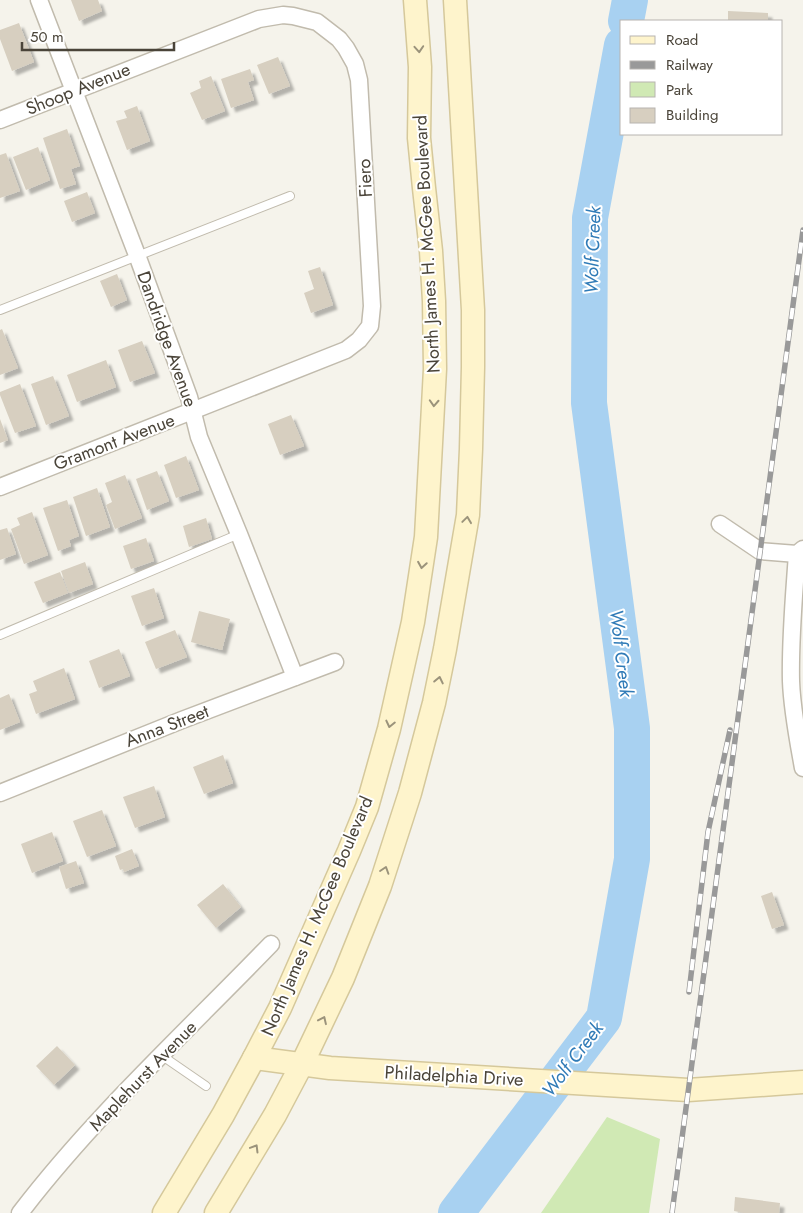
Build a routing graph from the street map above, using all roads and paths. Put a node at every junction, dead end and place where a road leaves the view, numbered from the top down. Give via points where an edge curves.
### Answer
1 (39, 0) edge
2 (415, 0) edge
3 (455, 0) edge
4 (326, 29) joint
5 (73, 91) junction
6 (0, 120) edge
7 (290, 196) dead end
8 (137, 255) junction
9 (0, 310) edge
10 (363, 336) joint
11 (193, 411) junction
12 (0, 487) edge
13 (720, 524) dead end
14 (239, 534) junction
15 (800, 552) edge
16 (0, 635) edge
17 (335, 662) dead end
18 (295, 677) junction
19 (803, 768) edge
20 (0, 793) edge
21 (272, 944) dead end
22 (161, 1055) junction
23 (254, 1058) junction
24 (302, 1064) junction
25 (803, 1082) edge
26 (206, 1086) dead end
27 (20, 1213) edge
28 (164, 1213) edge
29 (216, 1213) edge

1 - 5 street, Dandridge Avenue
2 -> 23 main road, North James H. McGee Boulevard via 420,67 419,138 434,311 435,369 426,537 413,622 367,807 280,1008
24 -> 3 main road via 376,895 410,793 438,685 468,515 473,310
4 - 5 street, Shoop Avenue via 317,22 293,16 259,19
4 - 10 street, Fiero via 346,48 359,80 372,306 370,326
5 - 6 street, Shoop Avenue
5 - 8 street, Dandridge Avenue
7 - 8 lane
8 - 9 lane
8 - 11 street, Dandridge Avenue
10 - 11 street, Gramont Avenue via 346,350
11 - 12 street, Gramont Avenue
11 - 14 street, Dandridge Avenue via 199,437
13 - 15 street via 760,551
14 - 16 lane
14 - 18 street, Dandridge Avenue
15 - 19 street via 791,638 791,682
17 - 18 street, Anna Street
18 - 20 street, Anna Street
21 - 22 street, Maplehurst Avenue
22 - 26 lane
22 - 27 street, Maplehurst Avenue via 96,1122
23 - 24 main road, Philadelphia Drive
23 - 28 main road, North James H. McGee Boulevard
24 - 25 main road, Philadelphia Drive via 688,1090
29 -> 24 main road

